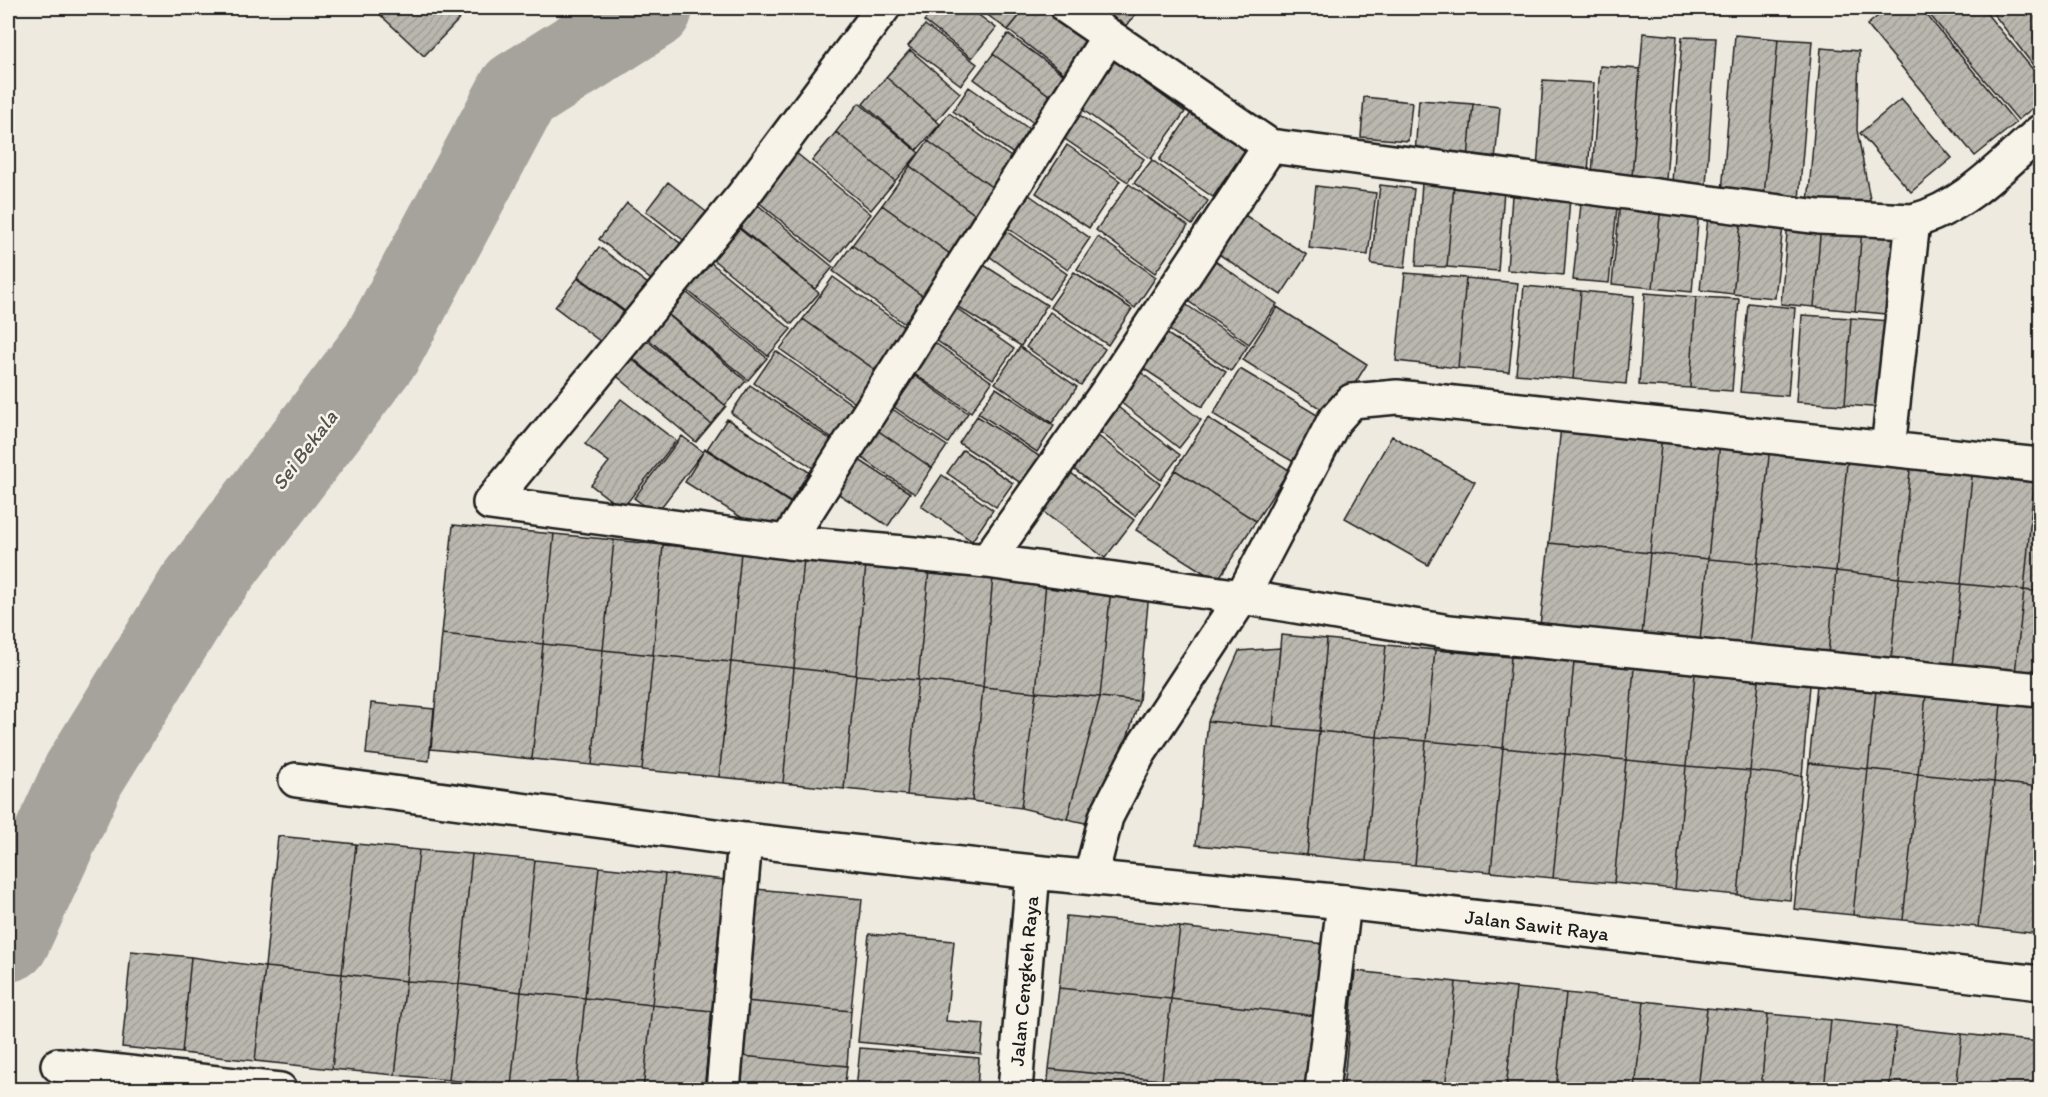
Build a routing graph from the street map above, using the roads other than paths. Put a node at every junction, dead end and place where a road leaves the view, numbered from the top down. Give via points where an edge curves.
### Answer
1 (883, 8) edge
2 (1068, 8) edge
3 (1109, 36) junction
4 (2040, 132) edge
5 (1270, 146) junction
6 (1913, 221) junction
7 (1888, 449) junction
8 (2040, 465) edge
9 (787, 542) junction
10 (987, 561) junction
11 (1242, 597) junction
12 (2040, 690) edge
13 (296, 780) dead end
14 (745, 840) junction
15 (1033, 872) junction
16 (1091, 876) junction
17 (1344, 902) junction
18 (2040, 983) edge
19 (58, 1065) dead end
20 (280, 1089) edge
21 (723, 1089) edge
22 (1015, 1089) edge
23 (1322, 1089) edge

1 - 9 street via 742,197 490,503
2 - 3 street
3 - 5 street
3 - 9 street
4 - 6 street via 1982,183 1936,215
5 - 6 street via 1819,217
5 - 10 street via 1105,395
6 - 7 street
7 - 8 street
7 - 11 street via 1397,397 1352,401 1334,421
9 - 10 street
10 - 11 street
11 - 12 street via 1449,632
11 - 16 street via 1139,753 1106,817
13 - 14 street, Jalan Sawit Raya
14 - 15 street, Jalan Sawit Raya
14 - 21 street
15 - 16 street, Jalan Sawit Raya
15 - 22 street, Jalan Cengkeh Raya
16 - 17 street, Jalan Sawit Raya
17 - 18 street, Jalan Sawit Raya
17 - 23 street
19 - 20 street

